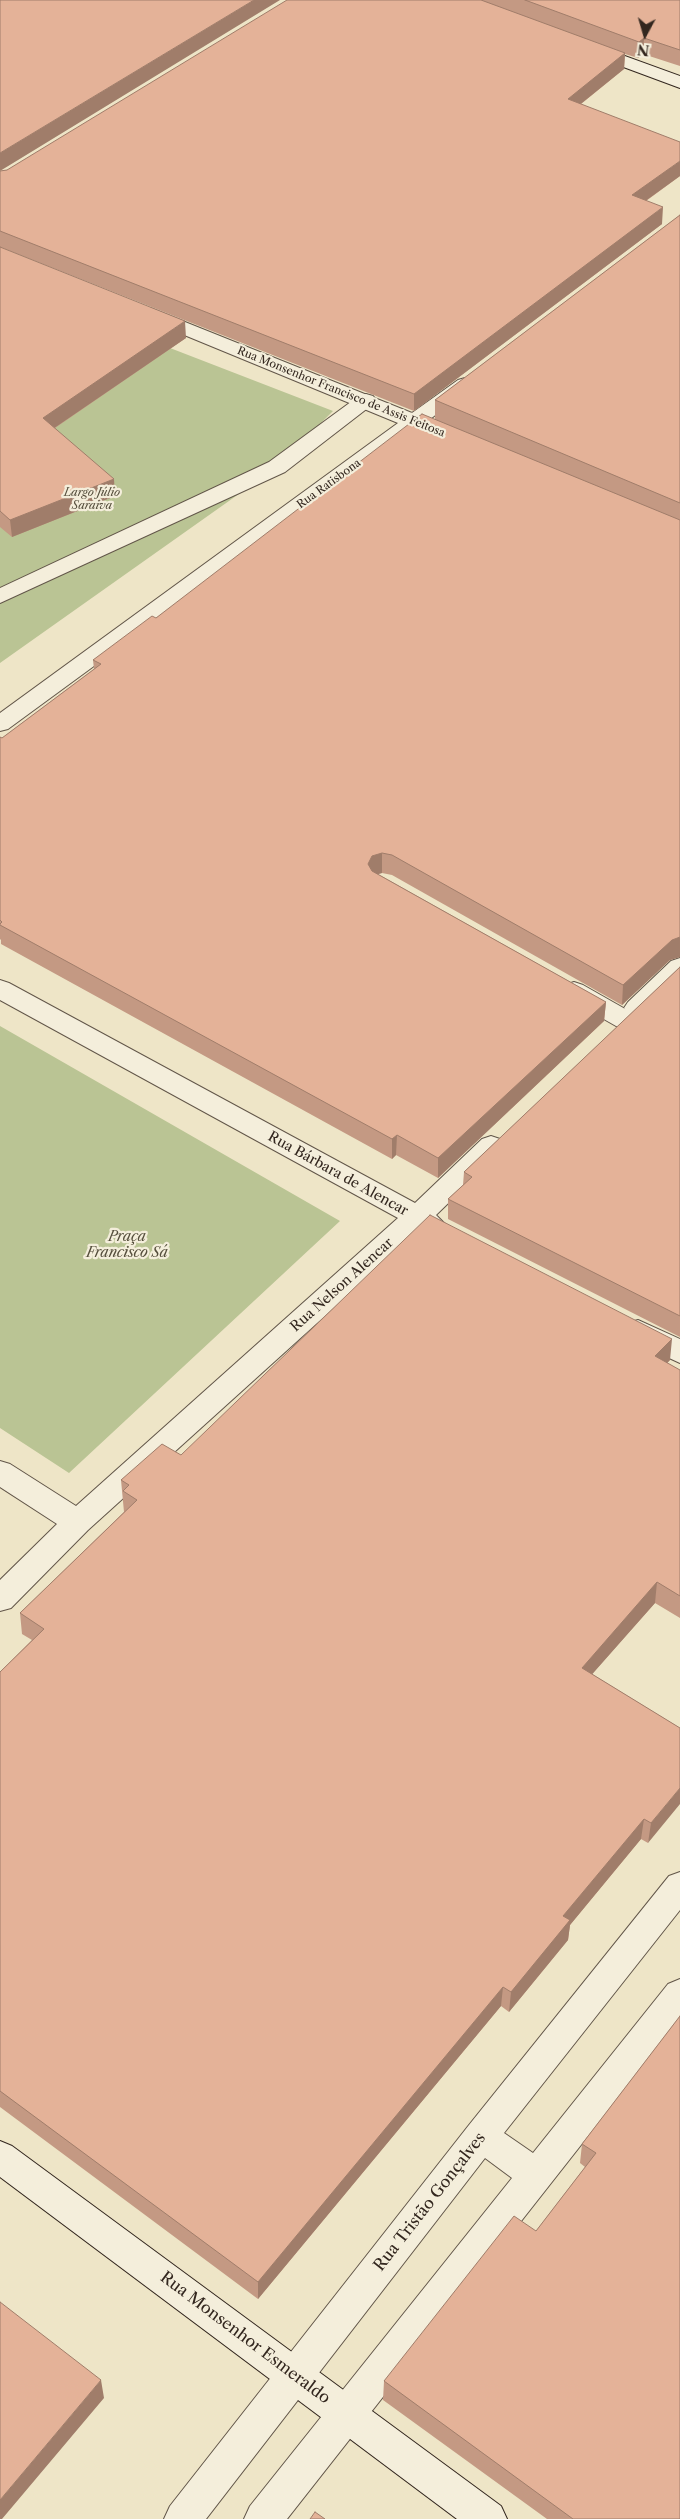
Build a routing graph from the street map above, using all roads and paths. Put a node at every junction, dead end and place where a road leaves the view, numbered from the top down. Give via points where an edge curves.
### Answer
1 (569, 41) edge
2 (680, 82) edge
3 (128, 305) edge
4 (477, 375) edge
5 (366, 400) junction
6 (415, 422) junction
7 (442, 433) edge
8 (0, 596) edge
9 (0, 724) edge
10 (680, 966) edge
11 (555, 981) edge
12 (0, 989) edge
13 (625, 1020) junction
14 (603, 1040) edge
15 (510, 1129) edge
16 (417, 1217) junction
17 (452, 1235) edge
18 (619, 1321) edge
19 (680, 1352) edge
20 (0, 1472) edge
21 (78, 1522) junction
22 (0, 1599) edge
23 (680, 1886) edge
24 (680, 1994) edge
25 (480, 2136) junction
26 (0, 2157) edge
27 (536, 2175) junction
28 (296, 2375) junction
29 (346, 2413) junction
30 (183, 2519) edge
31 (263, 2519) edge
32 (488, 2519) edge

1 - 2 street
3 - 5 street, Rua Monsenhor Francisco de Assis Feitosa
4 - 6 street, Rua Ratisbona
5 - 6 street, Rua Monsenhor Francisco de Assis Feitosa
5 - 8 street via 277,467
6 - 7 street, Rua Monsenhor Francisco de Assis Feitosa
6 - 9 street, Rua Ratisbona
10 - 13 street
11 - 13 street
12 - 16 street, Rua Bárbara de Alencar
13 - 14 street
15 - 16 street, Rua Nelson Alencar
16 - 17 street, Rua Bárbara de Alencar
16 - 21 street, Rua Nelson Alencar
18 - 19 street
20 - 21 street
21 - 22 street, Rua Nelson Alencar
23 - 25 street, Rua Tristão Gonçalves
24 - 27 street
25 - 27 street
25 - 28 street, Rua Tristão Gonçalves
26 - 28 street, Rua Monsenhor Esmeraldo
27 - 29 street
28 - 29 street, Rua Monsenhor Esmeraldo
28 - 30 street, Rua Tristão Gonçalves
29 - 31 street
29 - 32 street, Rua Monsenhor Esmeraldo

